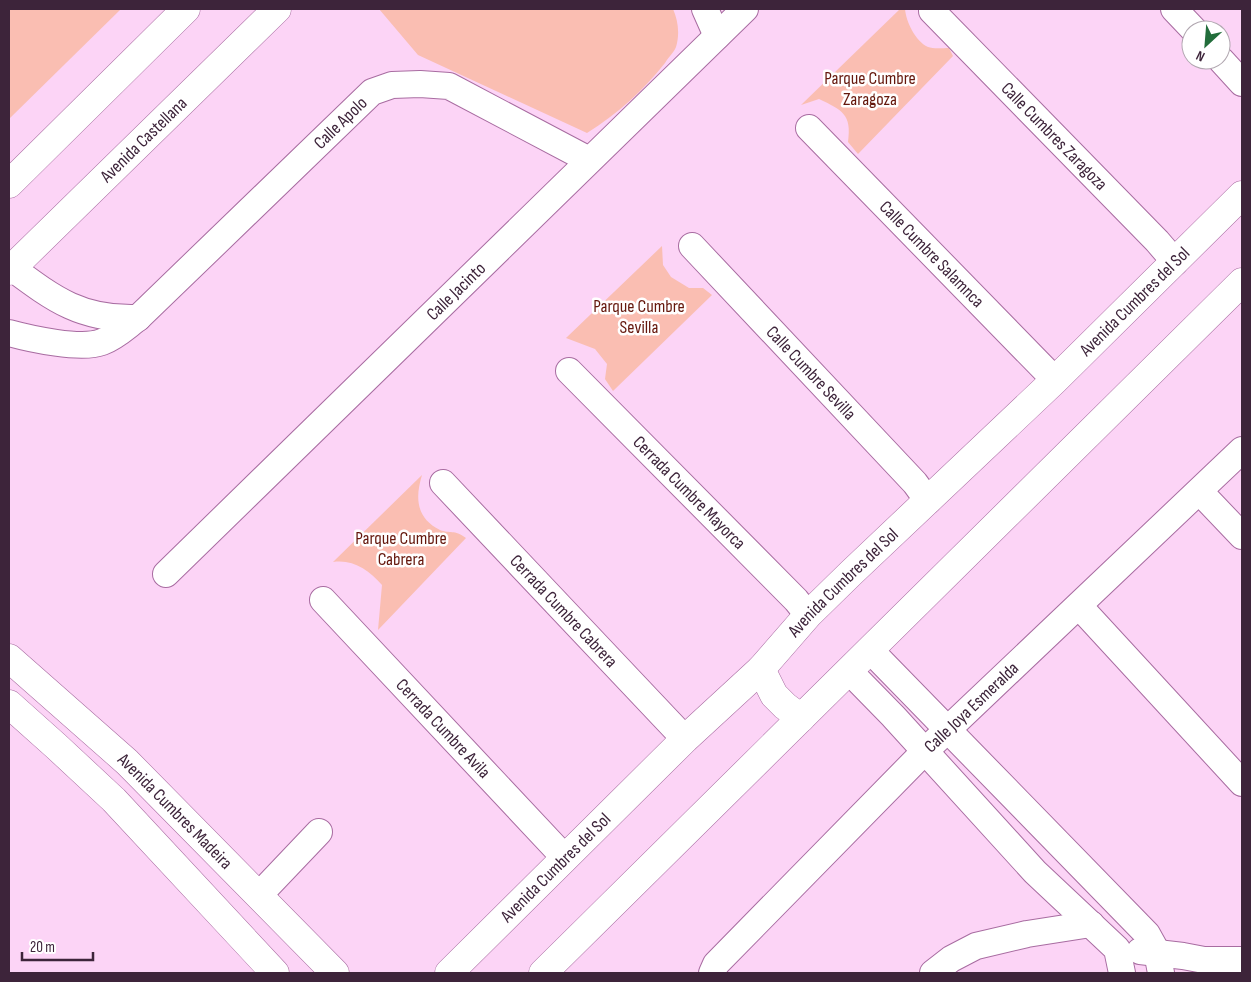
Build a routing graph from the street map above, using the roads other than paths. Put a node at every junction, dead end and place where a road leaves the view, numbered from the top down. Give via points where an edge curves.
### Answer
1 (186, 9) edge
2 (277, 9) edge
3 (705, 9) edge
4 (745, 9) edge
5 (1174, 9) edge
6 (932, 12) dead end
7 (1184, 20) edge
8 (717, 36) junction
9 (1230, 70) edge
10 (1242, 83) edge
11 (809, 128) dead end
12 (589, 160) junction
13 (9, 184) edge
14 (1242, 195) edge
15 (692, 246) dead end
16 (1175, 262) junction
17 (10, 270) edge
18 (1242, 282) edge
19 (138, 318) junction
20 (9, 333) edge
21 (570, 371) dead end
22 (1055, 380) junction
23 (1242, 450) edge
24 (443, 483) dead end
25 (1200, 492) junction
26 (928, 501) junction
27 (1242, 536) edge
28 (166, 574) dead end
29 (323, 600) dead end
30 (1079, 606) junction
31 (808, 615) junction
32 (870, 650) junction
33 (9, 658) edge
34 (761, 669) junction
35 (849, 670) junction
36 (9, 704) edge
37 (801, 718) junction
38 (948, 729) junction
39 (685, 739) junction
40 (925, 751) junction
41 (127, 762) junction
42 (1242, 783) edge
43 (98, 786) junction
44 (319, 832) dead end
45 (564, 858) junction
46 (259, 896) junction
47 (1091, 924) junction
48 (1242, 960) edge
49 (1119, 961) edge
50 (1159, 963) edge
51 (276, 973) edge
52 (335, 973) edge
53 (449, 973) edge
54 (543, 973) edge
55 (712, 973) edge
56 (933, 973) edge

1 - 13 main road
2 - 17 main road, Avenida Castellana
3 - 8 street
4 - 8 street, Calle Jacinto
5 - 7 street
6 - 16 street, Calle Cumbres Zaragoza
8 - 12 street, Calle Jacinto
9 - 10 street
11 - 22 street, Calle Cumbre Salamnca
12 - 19 street, Calle Apolo via 449,86 392,85 372,92
12 - 28 street, Calle Jacinto
14 - 16 main road, Avenida Cumbres del Sol
15 - 26 street, Calle Cumbre Sevilla via 915,483
16 - 22 main road, Avenida Cumbres del Sol
17 - 19 street via 66,305 97,315
18 - 32 main road
19 - 20 street, Calle Apolo via 100,343 41,341
21 - 31 street, Cerrada Cumbre Mayorca
22 - 26 main road, Avenida Cumbres del Sol
23 - 25 street, Calle Joya Esmeralda
24 - 39 street, Cerrada Cumbre Cabrera
25 - 27 street
25 - 30 street, Calle Joya Esmeralda
26 - 31 main road, Avenida Cumbres del Sol
29 - 45 street, Cerrada Cumbre Avila
30 - 38 street, Calle Joya Esmeralda
30 - 42 street
31 - 34 main road, Avenida Cumbres del Sol
32 - 35 main road
32 - 38 street
33 - 41 main road, Avenida Cumbres Madeira
34 - 37 main road via 774,695
34 - 39 main road, Avenida Cumbres del Sol
35 - 37 main road
35 - 40 street
36 - 43 main road, Avenida Cumbres Madeira
37 - 54 main road
38 - 40 street, Calle Joya Esmeralda
38 - 50 street via 1147,934
39 - 45 main road, Avenida Cumbres del Sol
40 - 47 street via 1036,872
40 - 55 street, Calle Joya Esmeralda via 716,964
41 - 43 main road
41 - 46 main road, Avenida Cumbres Madeira
43 - 51 main road, Avenida Cumbres Madeira
44 - 46 street
45 - 53 main road, Avenida Cumbres del Sol
46 - 52 main road, Avenida Cumbres Madeira
47 - 49 street
47 - 56 street via 976,946
48 - 50 street
49 - 50 street

